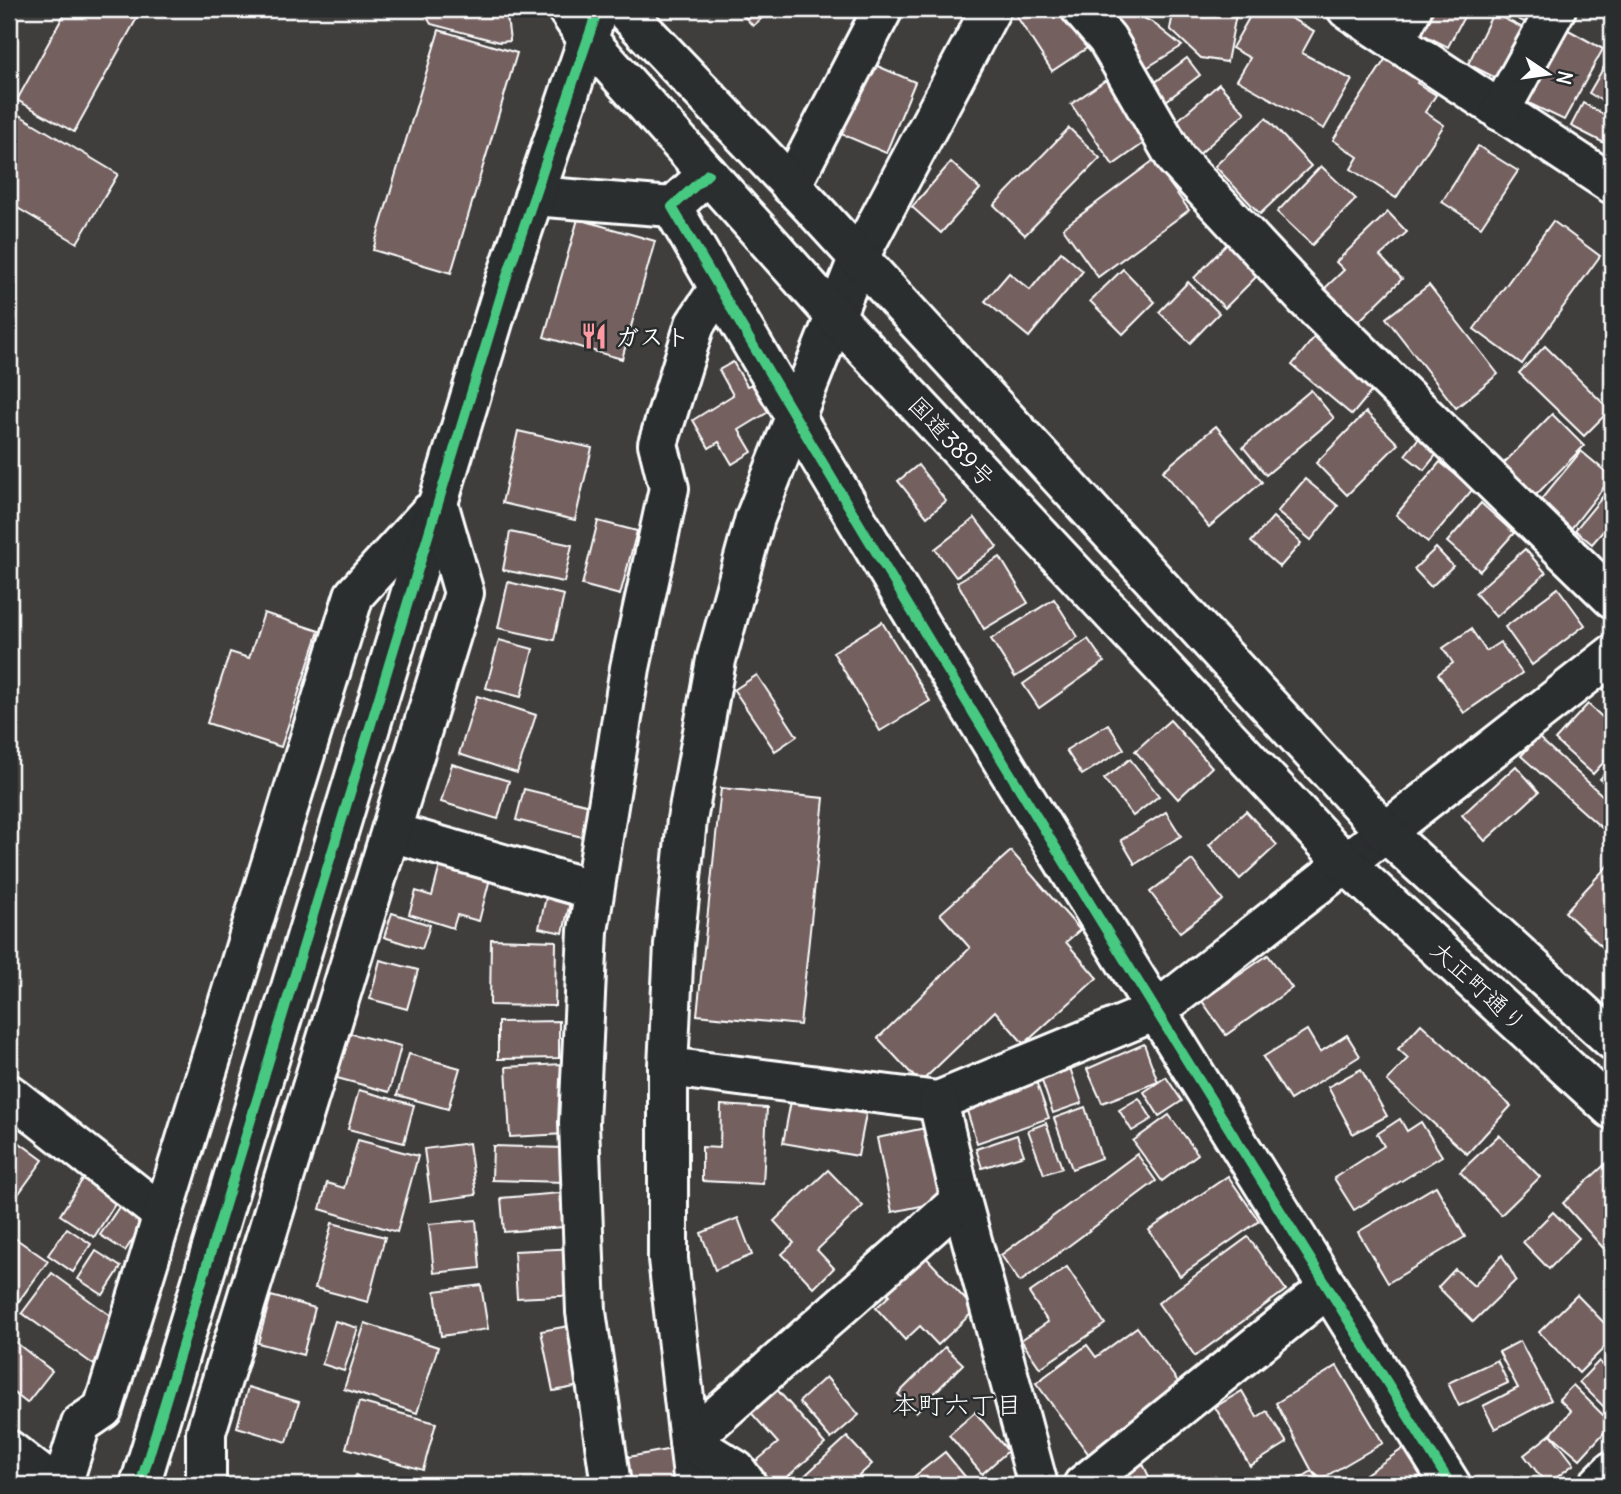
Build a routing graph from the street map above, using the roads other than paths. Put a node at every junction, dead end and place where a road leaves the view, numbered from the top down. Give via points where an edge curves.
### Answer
1 (623, 9) edge
2 (883, 9) edge
3 (991, 9) edge
4 (1082, 9) edge
5 (1347, 9) edge
6 (1556, 9) edge
7 (584, 19) edge
8 (1403, 25) edge
9 (1500, 111) junction
10 (708, 174) junction
11 (1610, 176) edge
12 (791, 186) junction
13 (534, 196) junction
14 (672, 207) junction
15 (858, 258) junction
16 (719, 288) junction
17 (835, 316) junction
18 (794, 417) junction
19 (438, 503) junction
20 (1612, 598) edge
21 (1612, 655) edge
22 (391, 832) junction
23 (1385, 833) junction
24 (1346, 864) junction
25 (594, 890) junction
26 (1156, 1011) junction
27 (1612, 1040) edge
28 (668, 1067) junction
29 (9, 1094) edge
30 (938, 1101) junction
31 (1612, 1109) edge
32 (961, 1200) junction
33 (163, 1215) junction
34 (1328, 1288) junction
35 (689, 1441) junction
36 (9, 1451) edge
37 (1612, 1471) edge
38 (54, 1485) edge
39 (62, 1485) edge
40 (140, 1485) edge
41 (206, 1485) edge
42 (611, 1485) edge
43 (694, 1485) edge
44 (747, 1485) edge
45 (1038, 1485) edge
46 (1083, 1485) edge
47 (1451, 1485) edge
48 (1598, 1485) edge

1 - 12 main road
2 - 12 main road
3 - 15 main road
4 - 20 main road via 1107,39 1176,159 1306,299
5 - 8 main road
6 - 9 main road
7 - 10 main road, 国道389号
7 - 13 main road
8 - 9 main road
9 - 11 main road
10 - 14 main road
10 - 17 main road, 国道389号
12 - 15 main road
13 - 14 main road
13 - 19 main road
14 - 16 main road
15 - 17 main road
15 - 23 main road
16 - 18 main road
16 - 25 main road via 695,324 658,444 669,488 630,668
17 - 18 main road
17 - 24 main road, 国道389号
18 - 26 main road
18 - 28 main road via 755,518 716,660 687,820
19 - 22 main road via 464,593
19 - 33 main road via 354,595
19 - 40 main road
21 - 23 main road
22 - 25 main road
22 - 41 main road via 206,1432
23 - 24 main road
23 - 27 main road, 大正町通り
24 - 26 main road
24 - 31 main road, 大正町通り
25 - 42 main road via 579,1123 586,1312
26 - 30 main road
26 - 34 main road
28 - 30 main road
28 - 35 main road via 668,1259
29 - 33 main road
30 - 32 main road
32 - 35 main road
32 - 45 main road
33 - 39 main road via 103,1409 81,1424
34 - 46 main road
34 - 47 main road
35 - 43 main road
35 - 44 main road via 736,1470
36 - 38 main road
37 - 48 main road

